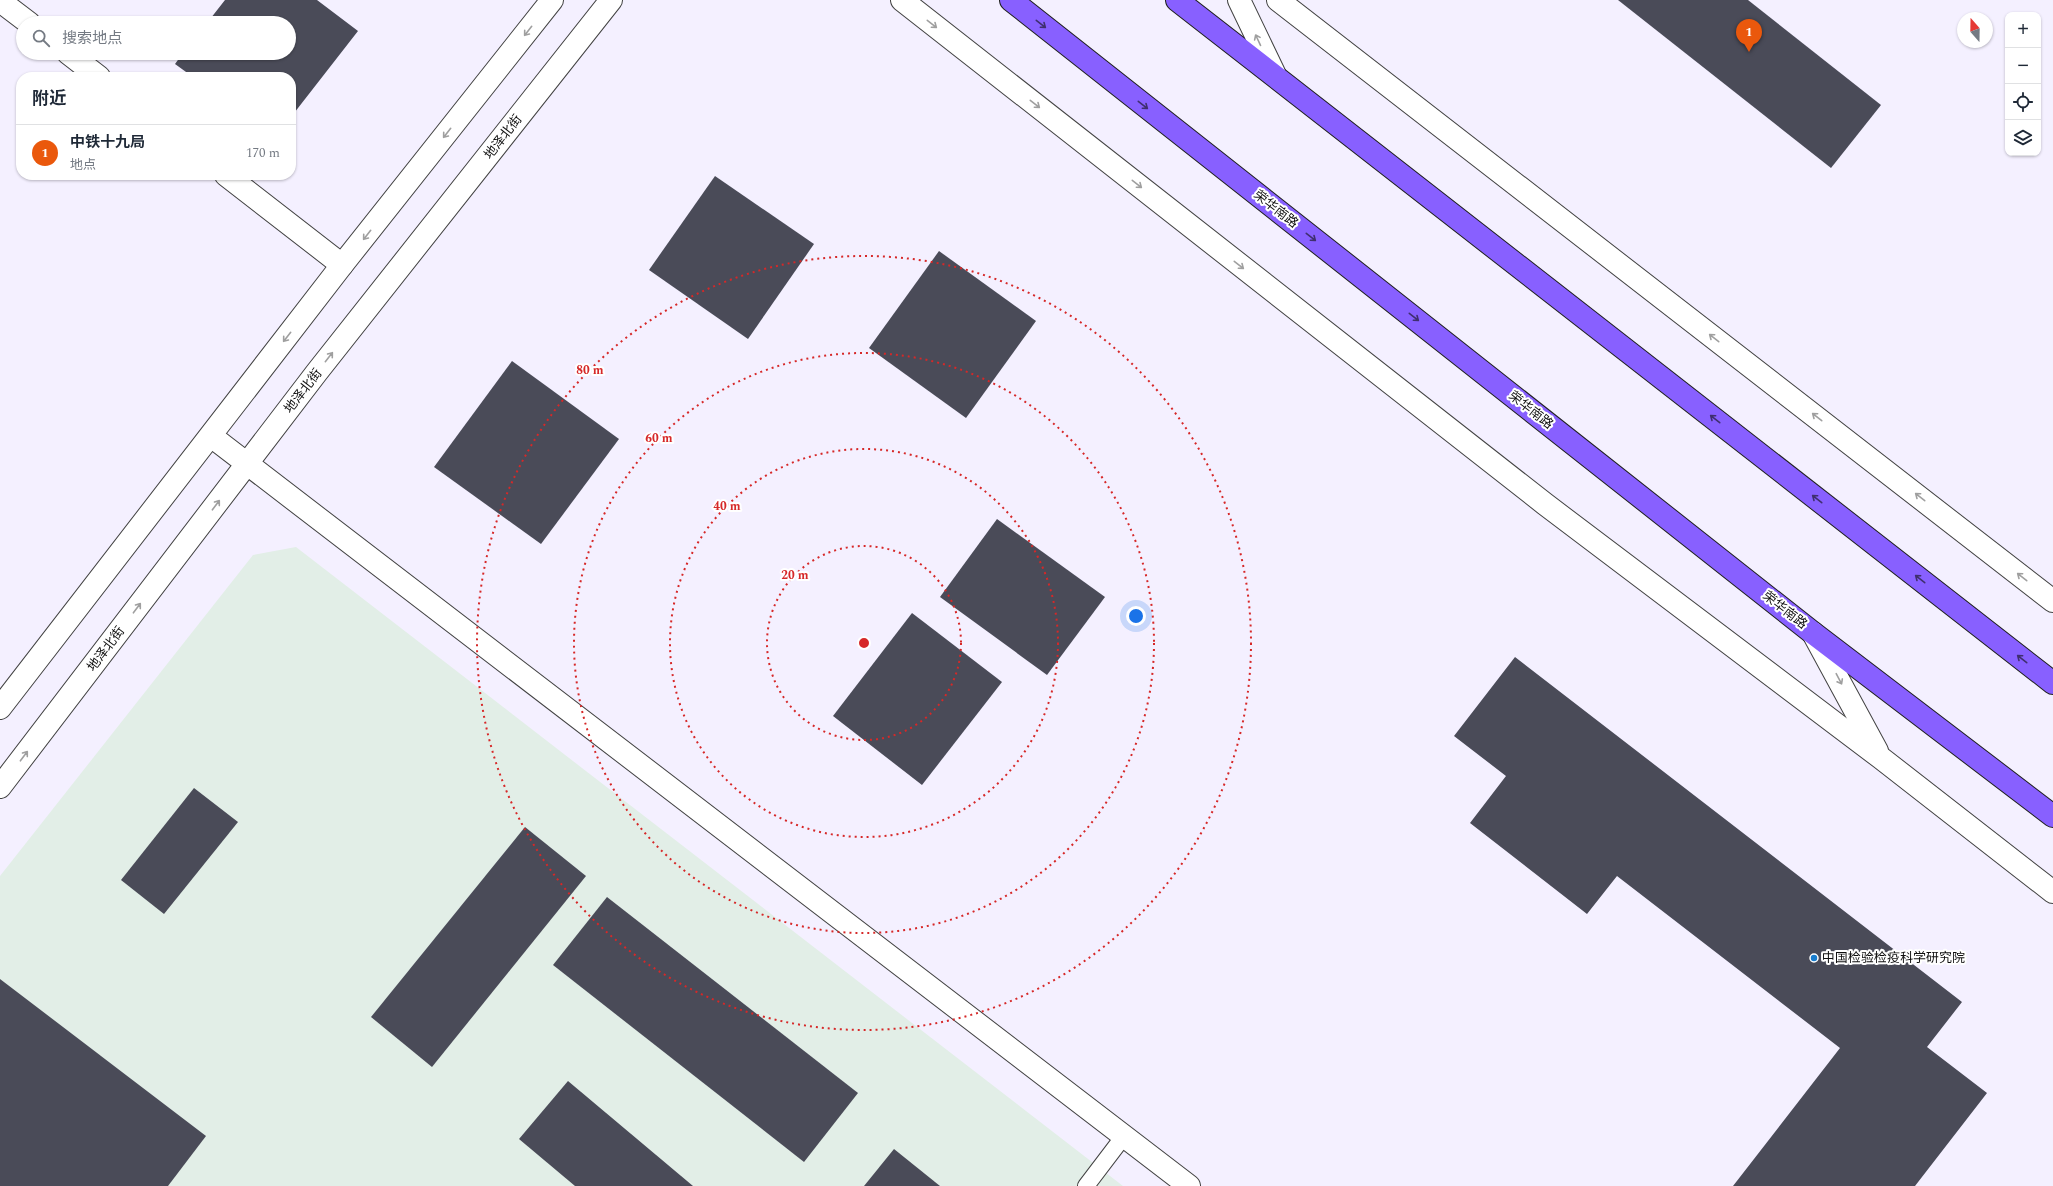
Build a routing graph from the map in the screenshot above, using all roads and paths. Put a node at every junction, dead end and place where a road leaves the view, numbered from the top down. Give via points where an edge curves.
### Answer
1 (0, 0) edge
2 (552, 0) edge
3 (611, 0) edge
4 (902, 0) edge
5 (1010, 0) edge
6 (1177, 0) edge
7 (1239, 0) edge
8 (1278, 0) edge
9 (20, 16) edge
10 (77, 60) edge
11 (93, 72) edge
12 (1275, 75) junction
13 (232, 180) edge
14 (342, 265) junction
15 (210, 436) junction
16 (247, 464) junction
17 (2053, 601) edge
18 (1814, 632) junction
19 (2053, 683) edge
20 (0, 708) edge
21 (1881, 758) junction
22 (0, 787) edge
23 (2053, 816) edge
24 (2053, 892) edge
25 (1124, 1136) junction
26 (1086, 1186) edge
27 (1189, 1186) edge

1 - 9 street
2 -> 14 street
16 -> 3 street, 地泽北街
4 -> 21 street via 1545,504
5 -> 18 main road, 荣华南路
6 - 12 main road
12 -> 7 street
17 -> 8 street
10 - 11 street
19 -> 12 main road
13 - 14 street
14 -> 15 street
15 - 16 street
15 - 20 street
22 -> 16 street, 地泽北街
16 - 25 street
18 -> 21 street
18 - 23 main road, 荣华南路
21 - 24 street
25 - 26 lane
25 - 27 street

